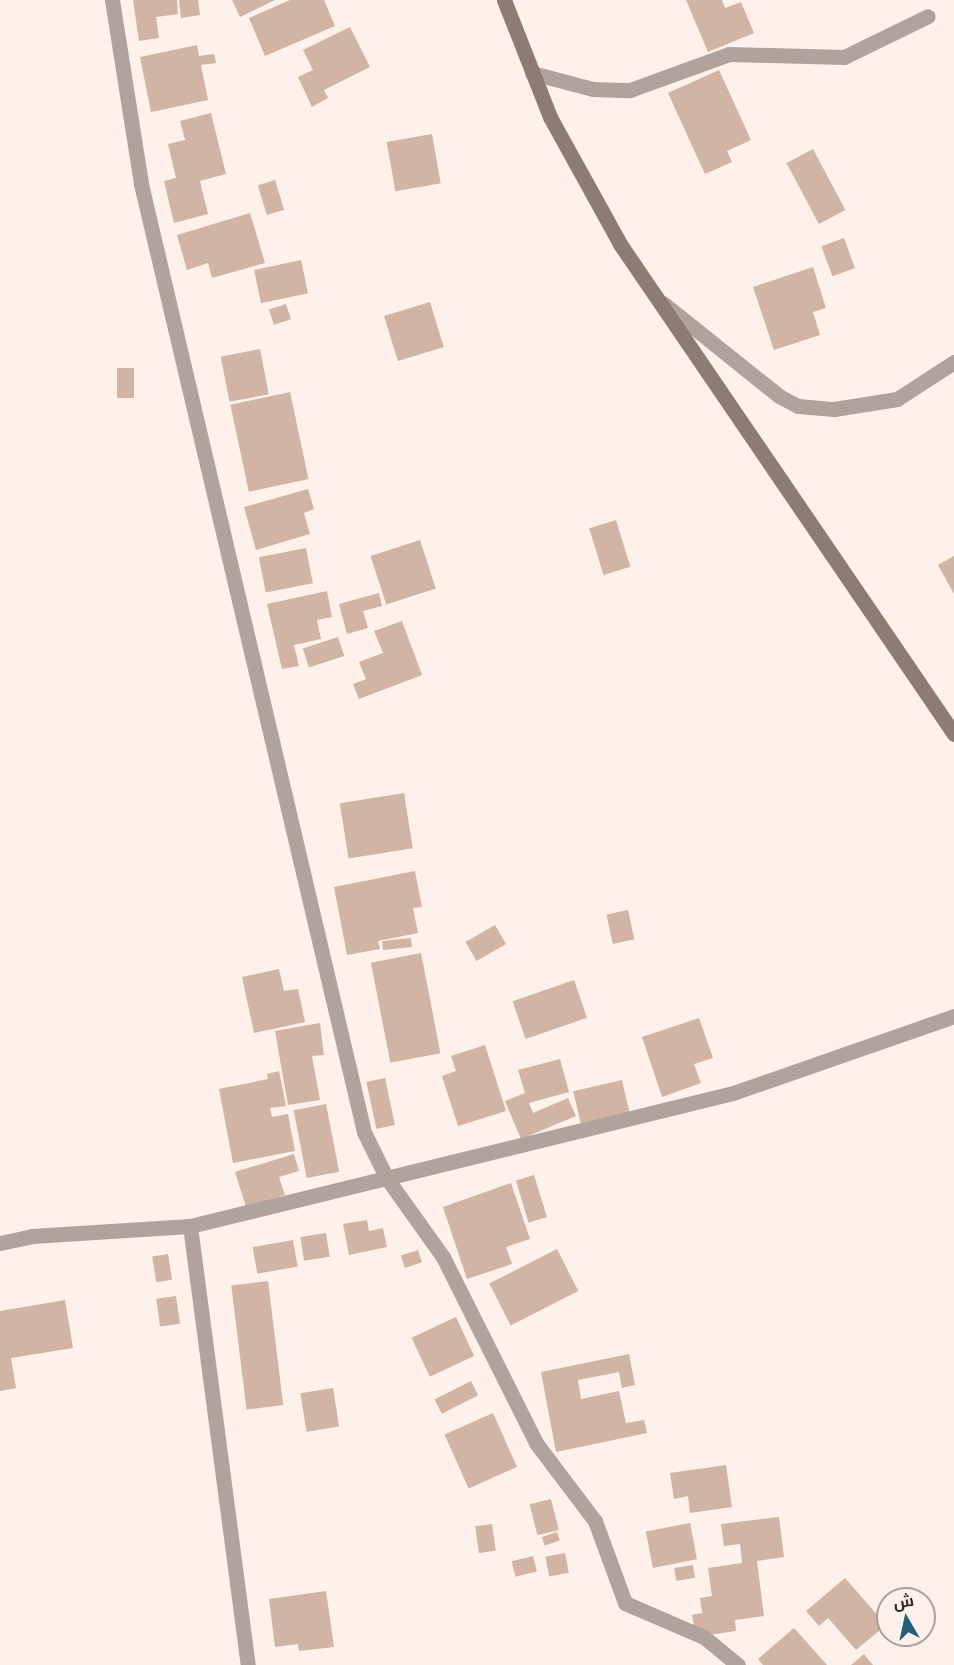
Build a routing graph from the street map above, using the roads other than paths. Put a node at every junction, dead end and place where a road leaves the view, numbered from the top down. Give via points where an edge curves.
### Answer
1 (112, 0) edge
2 (504, 0) edge
3 (928, 16) dead end
4 (532, 73) junction
5 (658, 299) junction
6 (954, 362) edge
7 (954, 734) edge
8 (954, 1016) edge
9 (386, 1177) junction
10 (190, 1226) junction
11 (0, 1243) edge
12 (248, 1665) edge
13 (738, 1665) edge

1 - 9 street via 141,184 364,1132
2 - 4 main road
3 - 4 street via 844,57 729,54 630,90 593,89
4 - 5 main road via 577,169
5 - 6 street via 779,396 798,406 834,409 897,399
5 - 7 main road
8 - 9 street via 733,1093
9 - 10 street
9 - 13 street via 443,1257 536,1443 595,1521 625,1603 704,1637
10 - 11 street via 32,1236
10 - 12 street

